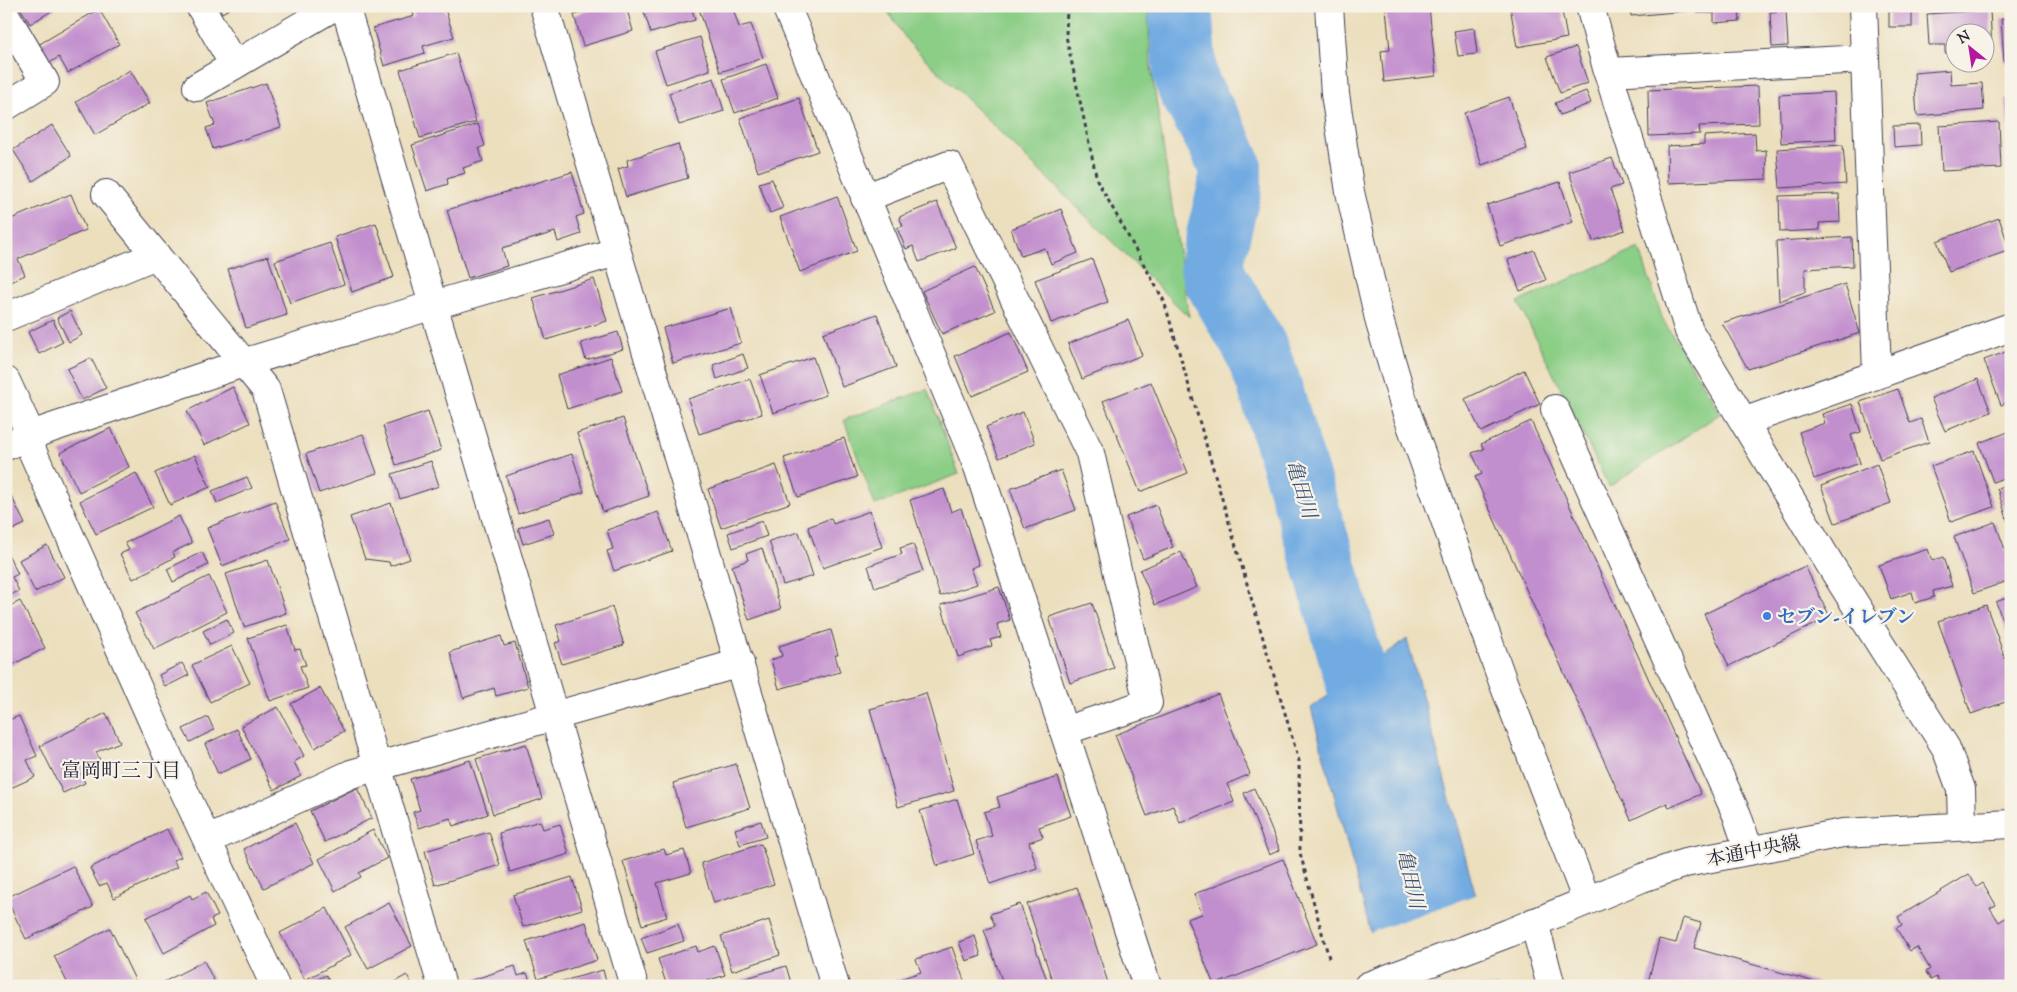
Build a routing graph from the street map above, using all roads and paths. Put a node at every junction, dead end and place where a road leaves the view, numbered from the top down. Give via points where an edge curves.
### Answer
1 (200, 6) edge
2 (334, 6) edge
3 (345, 6) edge
4 (544, 6) edge
5 (786, 6) edge
6 (1067, 6) edge
7 (1329, 6) edge
8 (1590, 6) edge
9 (1863, 6) edge
10 (6, 16) edge
11 (1865, 59) junction
12 (234, 65) junction
13 (1608, 72) junction
14 (196, 87) dead end
15 (6, 106) edge
16 (106, 194) dead end
17 (865, 198) junction
18 (616, 252) junction
19 (156, 255) junction
20 (434, 304) junction
21 (6, 317) edge
22 (2011, 327) edge
23 (243, 363) junction
24 (1877, 373) junction
25 (6, 381) edge
26 (1555, 409) dead end
27 (1746, 421) junction
28 (21, 439) edge
29 (740, 663) junction
30 (555, 715) junction
31 (1064, 731) junction
32 (377, 766) junction
33 (2011, 824) edge
34 (1962, 826) junction
35 (208, 840) junction
36 (1749, 851) junction
37 (1586, 901) junction
38 (1534, 922) junction
39 (1329, 958) dead end
40 (275, 986) edge
41 (442, 986) edge
42 (634, 986) edge
43 (835, 986) edge
44 (1147, 986) edge
45 (1368, 986) edge
46 (1551, 986) edge

1 - 12 street
2 - 12 street
3 - 20 street
4 - 18 street
5 - 17 street
6 - 39 path via 1066,36 1097,180 1164,301 1299,761 1300,853
7 - 37 street via 1335,94 1350,192 1380,323 1406,411
8 - 13 street
9 - 11 street
10 - 15 street via 45,82
11 - 13 street
11 - 24 street
12 - 14 street
13 - 27 street via 1689,331
16 - 19 street
17 - 31 street via 978,467
17 - 31 street via 948,165 1090,454 1148,703
18 - 20 street
18 - 29 street
19 - 21 street
19 - 23 street
20 - 23 street
20 - 30 street
22 - 24 street
23 - 28 street
23 - 32 street via 266,390
24 - 27 street
25 - 28 street
26 - 36 street via 1737,815
27 - 34 street via 1831,566 1946,748 1961,789
28 - 35 street
29 - 30 street
29 - 43 street
30 - 32 street
30 - 42 street
31 - 44 street
32 - 35 street via 351,774
32 - 41 street
33 - 34 street, 本通中央線
34 - 36 street, 本通中央線 via 1843,833
35 - 40 street
36 - 37 street, 本通中央線 via 1685,863
37 - 38 street, 本通中央線
38 - 45 street, 本通中央線
38 - 46 street

